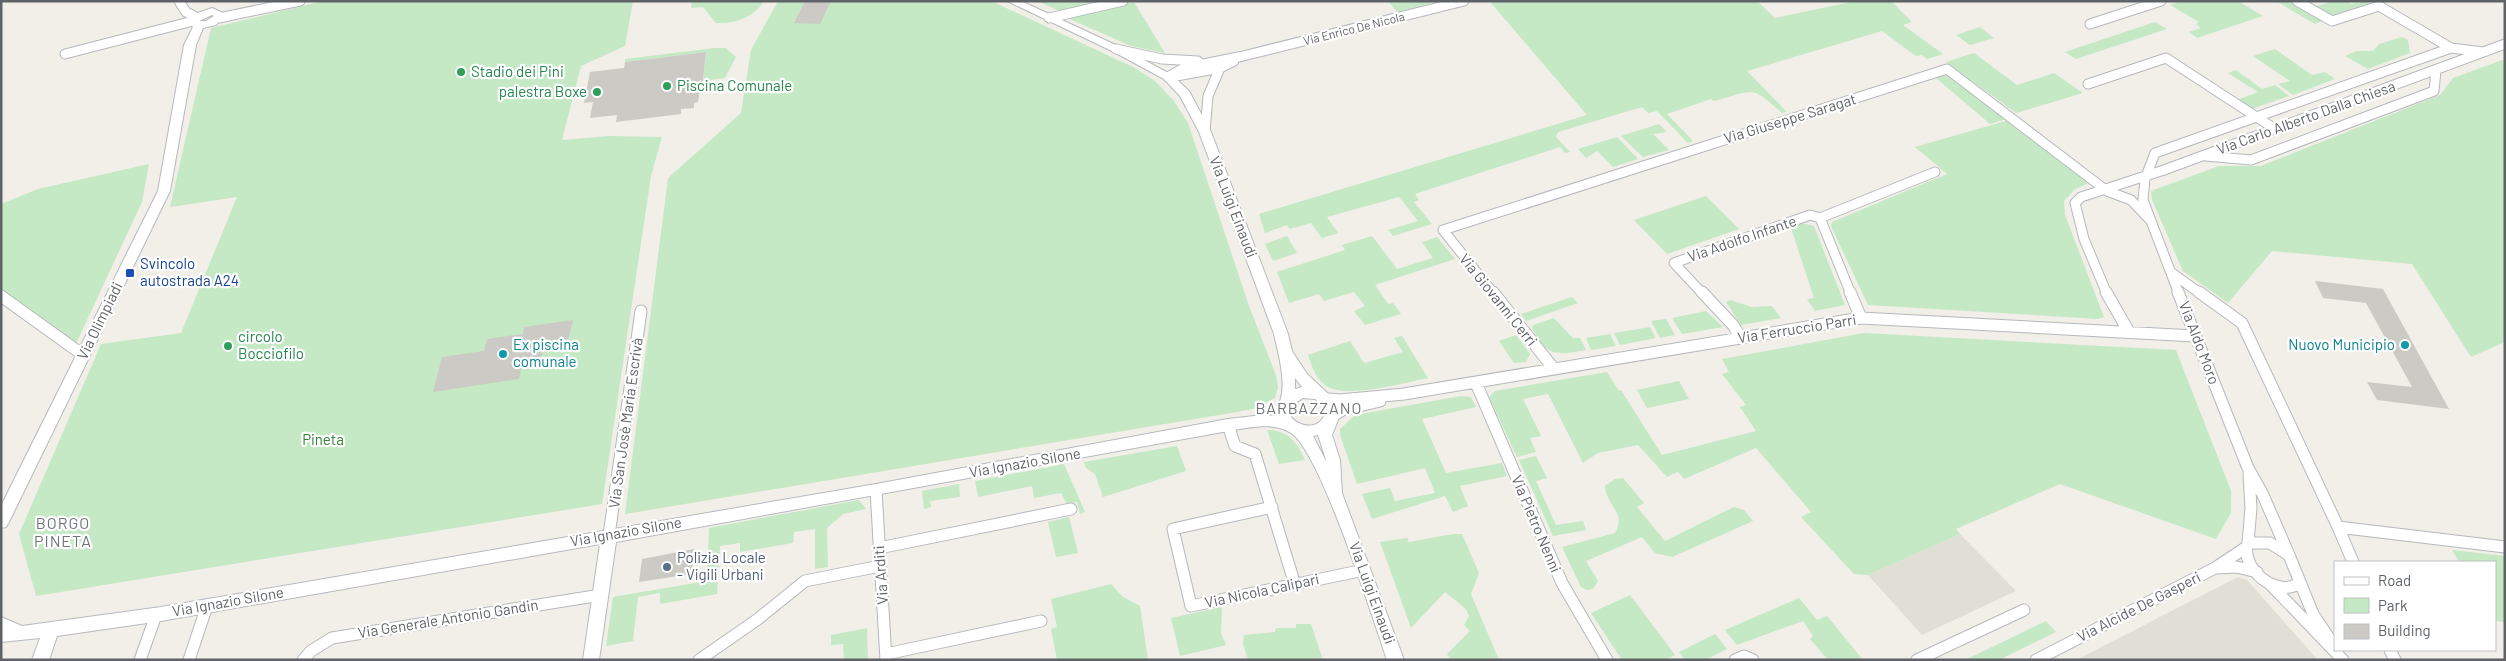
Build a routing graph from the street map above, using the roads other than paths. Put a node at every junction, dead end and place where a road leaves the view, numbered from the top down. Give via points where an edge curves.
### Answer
1 (178, 1) edge
2 (214, 1) edge
3 (300, 1) edge
4 (1012, 1) edge
5 (1124, 1) edge
6 (1464, 1) edge
7 (2161, 1) edge
8 (2297, 1) edge
9 (208, 12) junction
10 (219, 18) junction
11 (1049, 18) junction
12 (196, 21) junction
13 (2090, 24) dead end
14 (2505, 44) edge
15 (2451, 48) junction
16 (1116, 49) junction
17 (2483, 52) junction
18 (65, 54) dead end
19 (1243, 56) junction
20 (1209, 61) junction
21 (1220, 68) junction
22 (2436, 70) junction
23 (1168, 77) junction
24 (2088, 84) dead end
25 (2254, 117) junction
26 (2274, 129) junction
27 (1204, 132) junction
28 (2203, 156) junction
29 (1935, 172) dead end
30 (2146, 177) junction
31 (2107, 191) junction
32 (1820, 218) junction
33 (2149, 219) junction
34 (1442, 230) joint
35 (2172, 272) junction
36 (1, 296) edge
37 (641, 311) dead end
38 (1861, 318) junction
39 (2129, 332) junction
40 (2195, 336) junction
41 (1741, 338) junction
42 (1284, 345) junction
43 (83, 355) junction
44 (1554, 369) junction
45 (1476, 383) junction
46 (1404, 394) junction
47 (1323, 396) junction
48 (1285, 403) junction
49 (1331, 420) junction
50 (1228, 425) junction
51 (1293, 426) junction
52 (2248, 468) junction
53 (876, 490) junction
54 (1337, 498) junction
55 (1272, 507) junction
56 (1071, 509) dead end
57 (1, 522) edge
58 (2338, 527) junction
59 (609, 535) junction
60 (2247, 545) junction
61 (2505, 547) edge
62 (879, 548) junction
63 (2289, 555) junction
64 (2353, 561) edge
65 (880, 566) junction
66 (2215, 568) junction
67 (1364, 570) junction
68 (2257, 572) junction
69 (2298, 583) junction
70 (1295, 584) junction
71 (2269, 584) junction
72 (601, 595) junction
73 (206, 606) junction
74 (2024, 610) dead end
75 (156, 615) junction
76 (1041, 621) dead end
77 (1, 624) edge
78 (51, 631) junction
79 (24, 634) junction
80 (1, 636) edge
81 (2334, 646) edge
82 (2334, 649) edge
83 (886, 657) edge
84 (40, 660) edge
85 (140, 660) edge
86 (189, 660) edge
87 (303, 660) edge
88 (592, 660) edge
89 (699, 660) edge
90 (1396, 660) edge
91 (1607, 660) edge
92 (1735, 660) edge
93 (1753, 660) edge
94 (1917, 660) edge
95 (2036, 660) edge

1 - 12 street
2 - 9 street
3 - 10 street
4 - 11 street
5 - 11 street
6 - 19 street, Via Enrico De Nicola
7 - 13 street
8 - 15 street via 2332,21 2379,6
9 - 10 street via 218,12
9 - 12 street
10 - 12 street via 208,24
11 - 16 street
12 - 18 street
12 - 43 street, Via Olimpiadi via 164,192
14 - 17 street, Via Carlo Alberto Dalla Chiesa
15 - 17 street
15 - 25 street, Via Aldo Moro
16 - 20 street via 1162,59
16 - 23 street
17 - 22 street, Via Carlo Alberto Dalla Chiesa
19 - 20 street
19 - 21 street
20 - 23 street via 1184,68
21 - 23 street
21 - 27 street via 1208,96
22 - 26 street, Via Carlo Alberto Dalla Chiesa
22 - 28 street via 2434,91 2251,160
23 - 27 street, Via Luigi Einaudi via 1185,94
24 - 25 street via 2166,58
25 - 26 street
25 - 30 street, Via Aldo Moro via 2155,153
26 - 28 street, Via Carlo Alberto Dalla Chiesa
27 - 42 street, Via Luigi Einaudi
28 - 30 street, Via Carlo Alberto Dalla Chiesa
29 - 32 street, Via Adolfo Infante
30 - 31 street, Via Carlo Alberto Dalla Chiesa
30 - 33 street, Via Aldo Moro via 2141,198
31 - 33 street, Via Aldo Moro via 2131,200
31 - 34 street, Via Giuseppe Saragat via 1947,69
31 - 39 street via 2081,197 2075,203 2076,214 2102,283
32 - 38 street
32 - 41 street, Via Adolfo Infante via 1810,215 1674,263 1733,325
33 - 35 street, Via Aldo Moro
34 - 44 street, Via Giovanni Cerri
35 - 40 street, Via Aldo Moro
35 - 58 street via 2242,323
36 - 43 street
37 - 59 street, Via San Josè Maria Escrivà
38 - 39 street, Via Ferruccio Parri
38 - 41 street, Via Ferruccio Parri
39 - 40 street, Via Ferruccio Parri
40 - 52 street, Via Aldo Moro
41 - 44 street, Via Ferruccio Parri
42 - 47 street, Via Luigi Einaudi via 1302,378
42 - 48 street, Via Luigi Einaudi via 1288,366
43 - 57 street, Via Olimpiadi
44 - 45 street, Via Ferruccio Parri
45 - 46 street, Via Ferruccio Parri
45 - 91 street, Via Pietro Nenni via 1562,583
46 - 47 street, Via Ferruccio Parri via 1340,400
46 - 49 street, Via Ferruccio Parri via 1342,410
47 - 48 street via 1302,392
47 - 49 street via 1334,410
48 - 50 street, Via Ignazio Silone
48 - 51 street via 1284,418
49 - 51 street via 1314,431
49 - 54 street, Via Luigi Einaudi via 1325,435 1333,460
50 - 51 street, Via Ignazio Silone via 1263,421
50 - 53 street, Via Ignazio Silone
50 - 55 street via 1235,446 1255,454
51 - 54 street, Via Luigi Einaudi via 1306,437
52 - 60 street, Via Aldo Moro via 2252,520
52 - 63 street, Via Aldo Moro via 2264,495
53 - 59 street, Via Ignazio Silone
53 - 62 street, Via Arditi
54 - 67 street, Via Luigi Einaudi
55 - 70 street
55 - 70 street, Via Nicola Calipari via 1173,529 1192,606
56 - 62 street
58 - 61 street
58 - 64 street
59 - 72 street
59 - 73 street, Via Ignazio Silone
60 - 63 street via 2270,543
60 - 66 street, Via Alcide De Gasperi
60 - 68 street via 2246,556
62 - 65 street, Via Arditi
63 - 69 street, Via Aldo Moro
65 - 83 street, Via Arditi
65 - 89 street via 805,581
66 - 68 street, Via Alcide De Gasperi via 2237,567
66 - 95 street, Via Alcide De Gasperi
67 - 70 street, Via Nicola Calipari
67 - 90 street, Via Luigi Einaudi
68 - 71 street
69 - 71 street via 2292,588
69 - 81 street
71 - 82 street
72 - 87 street, Via Generale Antonio Gandin via 332,638 311,650
72 - 88 street
73 - 75 street, Via Ignazio Silone
73 - 86 street
74 - 94 street
75 - 78 street, Via Ignazio Silone
75 - 85 street
76 - 83 street
77 - 79 street, Via Ignazio Silone
78 - 79 street, Via Ignazio Silone
78 - 84 street
79 - 80 street, Via Ignazio Silone
92 - 93 street via 1744,656

